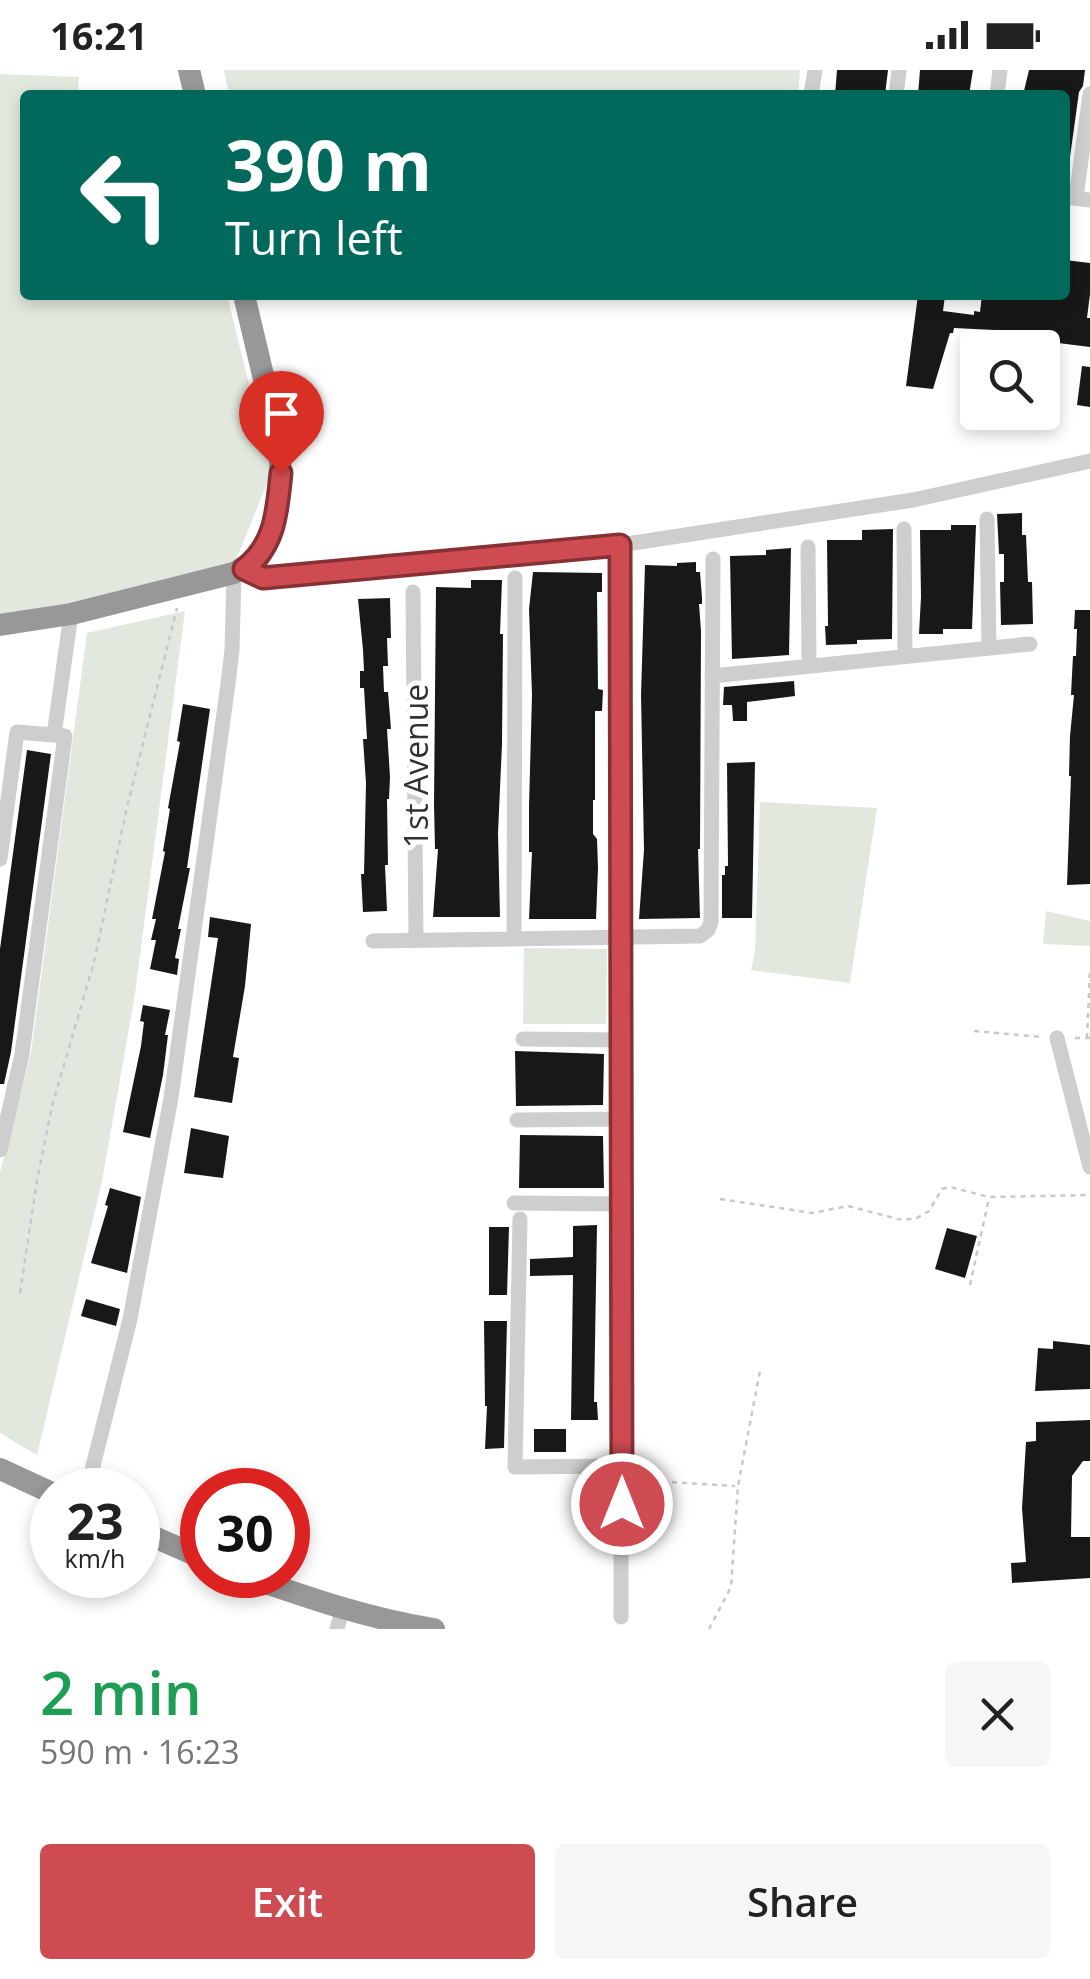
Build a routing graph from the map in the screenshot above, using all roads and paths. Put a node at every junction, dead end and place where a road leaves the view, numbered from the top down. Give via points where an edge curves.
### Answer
1 (1090, 94) edge
2 (1077, 198) edge
3 (245, 300) edge
4 (1090, 461) edge
5 (987, 519) dead end
6 (904, 528) dead end
7 (620, 545) junction
8 (808, 547) dead end
9 (713, 559) dead end
10 (239, 571) junction
11 (515, 578) dead end
12 (178, 587) junction
13 (413, 592) dead end
14 (71, 614) junction
15 (0, 625) edge
16 (1030, 644) dead end
17 (988, 648) junction
18 (905, 656) junction
19 (808, 666) junction
20 (712, 676) junction
21 (54, 735) junction
22 (0, 859) edge
23 (620, 937) junction
24 (514, 938) junction
25 (373, 940) dead end
26 (416, 940) junction
27 (1090, 971) edge
28 (974, 1031) dead end
29 (1057, 1038) junction
30 (1088, 1038) edge
31 (522, 1039) dead end
32 (620, 1040) junction
33 (621, 1119) junction
34 (518, 1120) dead end
35 (0, 1150) edge
36 (1090, 1166) edge
37 (1090, 1195) edge
38 (989, 1197) junction
39 (720, 1199) dead end
40 (622, 1204) junction
41 (970, 1284) dead end
42 (20, 1293) dead end
43 (760, 1371) dead end
44 (622, 1466) junction
45 (93, 1468) edge
46 (0, 1469) edge
47 (652, 1481) dead end
48 (30, 1483) edge
49 (738, 1486) junction
50 (295, 1598) edge
51 (621, 1616) dead end
52 (340, 1618) edge
53 (434, 1629) edge
54 (709, 1629) edge

1 - 2 street
3 - 10 highway via 281,473 266,546
4 - 7 street via 913,500
5 - 17 street
6 - 18 street
7 - 10 street via 263,578
7 - 23 street
8 - 19 street
9 - 20 street
10 - 12 highway
10 - 45 street via 171,1098 130,1319
11 - 24 street
12 - 14 highway
12 - 42 path via 94,962 52,1106
13 - 26 street, 1st Avenue
14 - 15 highway
14 - 21 street
16 - 17 street
17 - 18 street
18 - 19 street
19 - 20 street
20 - 23 street via 711,922 700,936
21 - 22 street via 17,732
21 - 35 street via 66,736 22,1054
23 - 24 street
23 - 32 street
24 - 26 street
25 - 26 street
27 - 30 path
28 - 29 path
29 - 30 path
29 - 36 street
31 - 32 street
32 - 33 street
33 - 34 street
33 - 40 street
37 - 38 path
38 - 39 path via 942,1189 929,1211 902,1220 848,1206 812,1213
38 - 41 path
40 - 44 street
40 - 44 street via 517,1211 515,1467
43 - 49 path
44 - 51 street
46 - 48 highway
47 - 49 path
49 - 54 path via 730,1587
50 - 52 highway
52 - 53 highway

